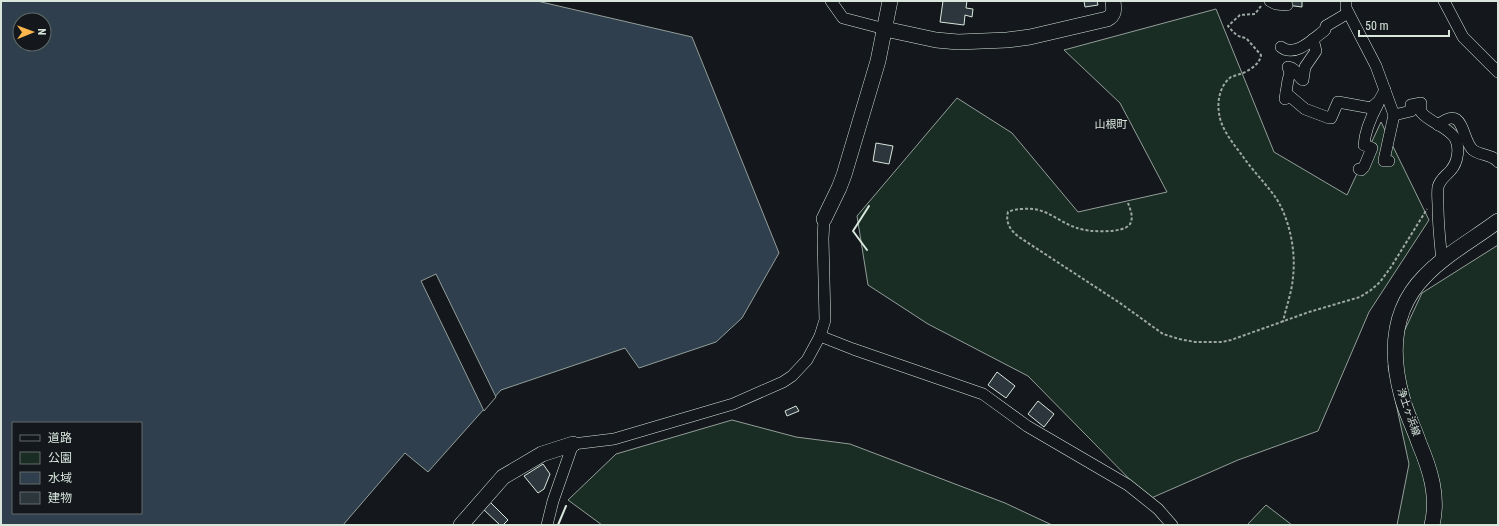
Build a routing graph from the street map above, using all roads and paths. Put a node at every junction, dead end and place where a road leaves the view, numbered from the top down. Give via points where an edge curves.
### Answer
1 (831, 1) edge
2 (890, 1) edge
3 (1113, 1) edge
4 (1265, 1) edge
5 (1270, 1) edge
6 (1346, 1) edge
7 (1444, 1) edge
8 (1287, 5) dead end
9 (1348, 13) junction
10 (885, 29) junction
11 (1313, 39) junction
12 (1281, 47) dead end
13 (1498, 72) edge
14 (1385, 90) junction
15 (1378, 103) junction
16 (1394, 115) junction
17 (1438, 125) junction
18 (1389, 161) dead end
19 (1498, 162) edge
20 (1358, 169) dead end
21 (1438, 196) junction
22 (1128, 203) dead end
23 (824, 219) joint
24 (1498, 221) edge
25 (1442, 261) junction
26 (1283, 322) junction
27 (820, 336) junction
28 (573, 444) junction
29 (461, 525) edge
30 (547, 525) edge
31 (1172, 525) edge
32 (1432, 525) edge

1 - 10 street via 843,18
2 - 10 street
3 - 10 street via 1114,12 1107,20 1015,39 958,42
4 - 26 path via 1255,14 1240,15 1228,26 1235,34 1246,38 1261,54 1256,64 1231,77 1224,86 1220,93 1219,112 1231,140 1276,199 1285,217 1294,272
5 - 8 street
6 - 9 street
7 - 13 street via 1463,36
9 - 11 street via 1326,26 1325,30
9 - 14 street via 1376,66
10 - 23 street via 844,175
11 - 12 street via 1295,51
11 - 15 street via 1316,51 1305,67 1303,80 1296,70 1288,67 1290,73 1286,97 1305,109 1329,118 1338,102 1371,108
14 - 15 street
14 - 16 street
15 - 20 street via 1364,145 1372,148 1364,167
16 - 17 street via 1411,111 1411,105 1420,103 1421,112 1425,117
16 - 18 street via 1384,162
17 - 19 street via 1448,118 1455,119 1460,123 1472,150 1495,158
17 - 21 street via 1455,139 1458,152 1452,170 1440,181
21 - 25 street
21 - 26 path via 1423,214 1391,267 1371,290 1360,297
22 - 26 path via 1132,220 1127,228 1118,230 1085,230 1047,212 1026,208 1008,212 1007,222 1019,237 1168,336 1195,342 1222,342
23 - 27 street via 825,320
24 - 25 street, 浄土ヶ浜線
25 - 32 street, 浄土ヶ浜線 via 1412,291 1402,308 1396,331 1395,362 1402,398 1434,487
27 - 28 street via 806,360 792,376 733,404 614,439
27 - 31 street via 983,394 1027,426 1128,485 1158,509
28 - 29 street via 542,454 503,477
28 - 30 street

